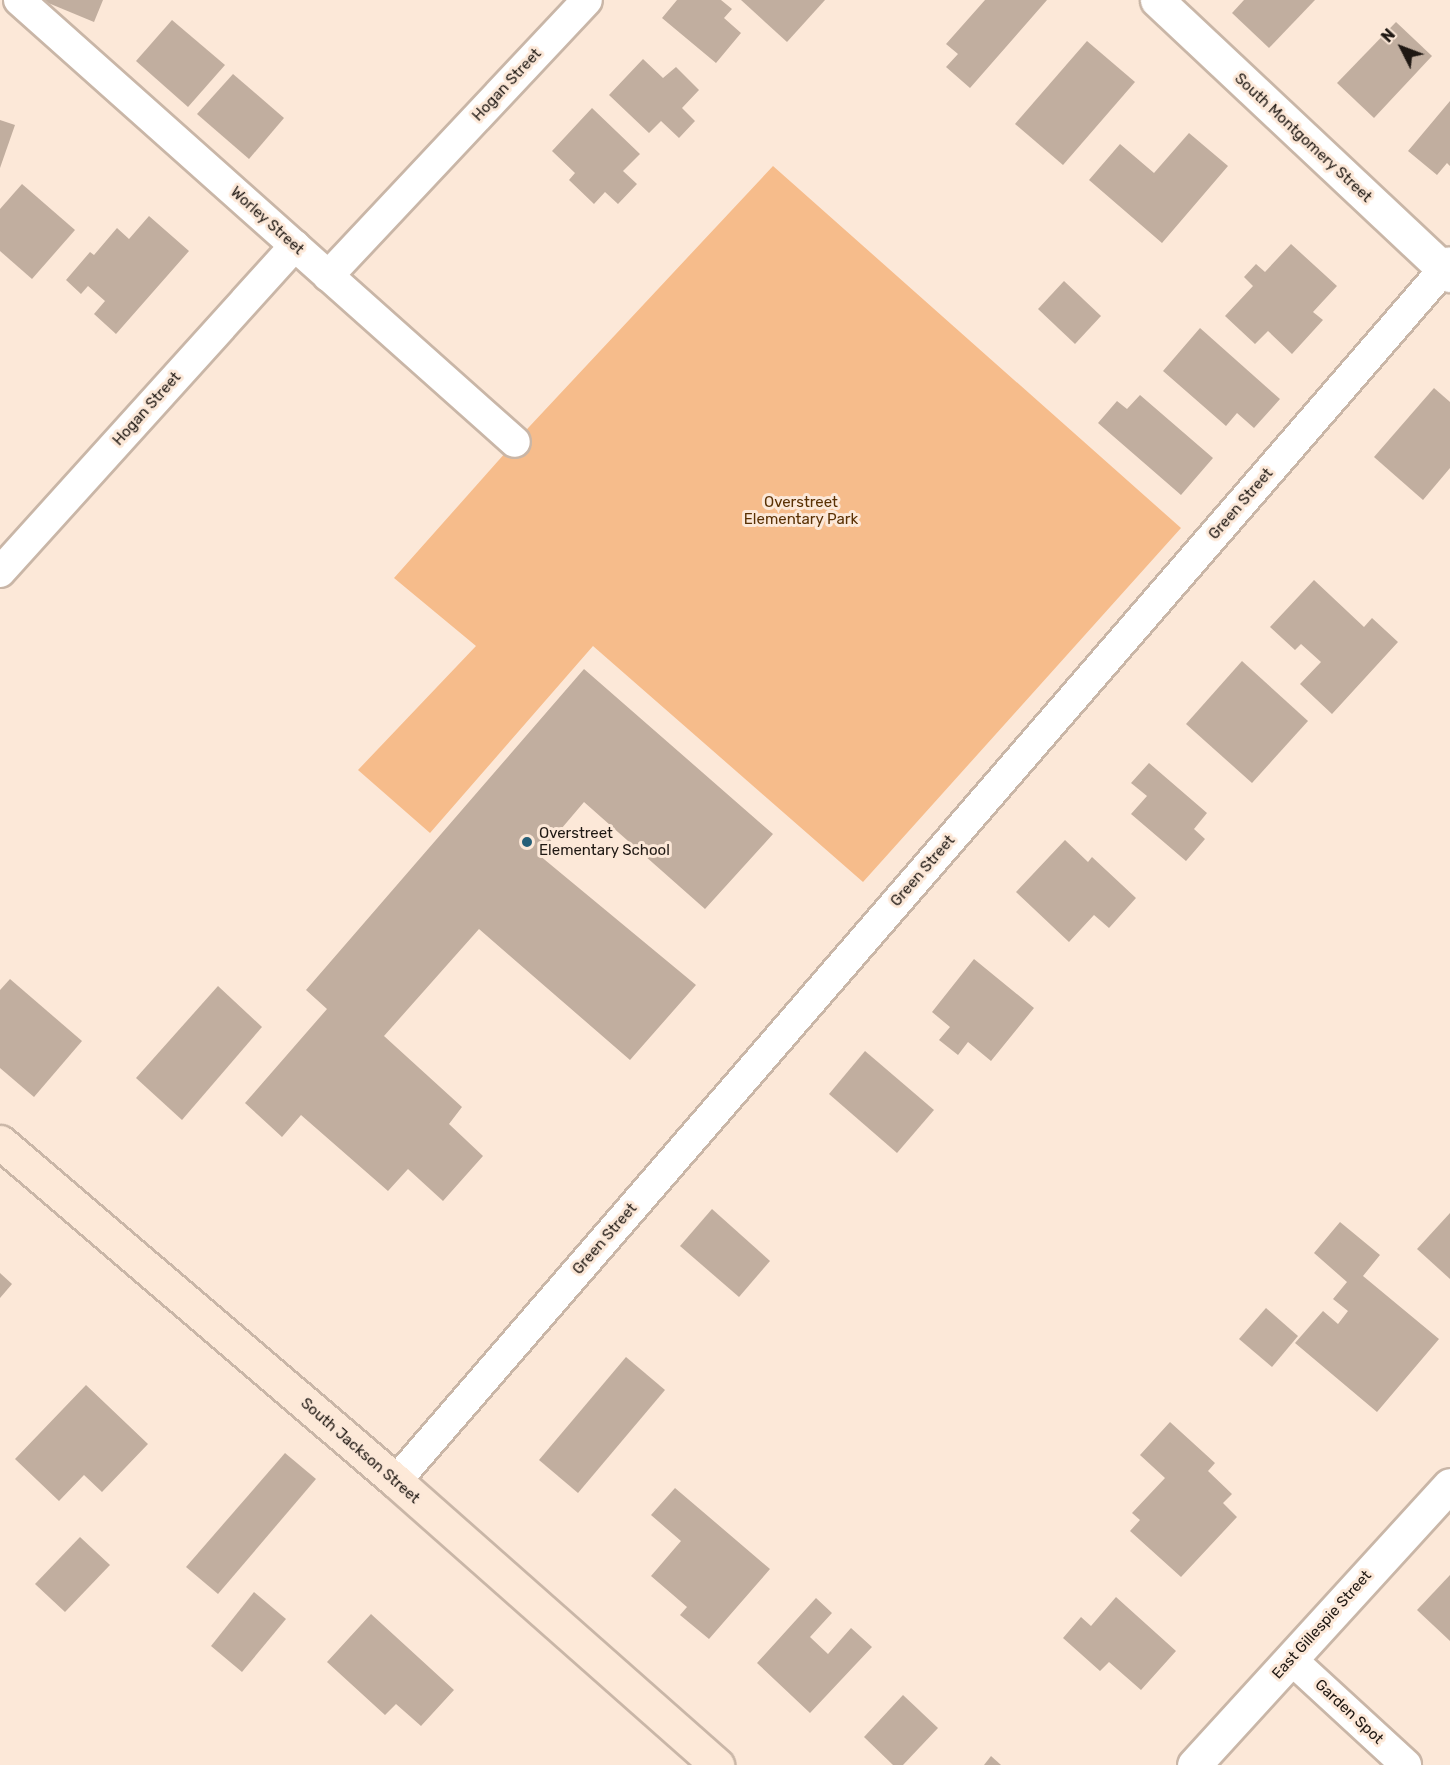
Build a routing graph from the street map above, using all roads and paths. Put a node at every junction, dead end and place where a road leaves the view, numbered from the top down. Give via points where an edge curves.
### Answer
1 (19, 0) edge
2 (587, 0) edge
3 (1156, 0) edge
4 (295, 246) junction
5 (1448, 269) edge
6 (328, 276) junction
7 (515, 442) dead end
8 (0, 572) edge
9 (0, 1142) edge
10 (396, 1481) junction
11 (1450, 1485) edge
12 (1292, 1660) junction
13 (717, 1765) edge
14 (1194, 1765) edge
15 (1406, 1765) edge

1 - 4 street, Worley Street
2 - 6 street, Hogan Street
3 - 5 street, South Montgomery Street
4 - 6 street, Worley Street
4 - 8 street, Hogan Street
5 - 10 street, Green Street
6 - 7 street, Worley Street
9 - 10 main road, South Jackson Street
10 - 13 main road, South Jackson Street
11 - 12 street, East Gillespie Street
12 - 14 street, East Gillespie Street
12 - 15 street, Garden Spot

